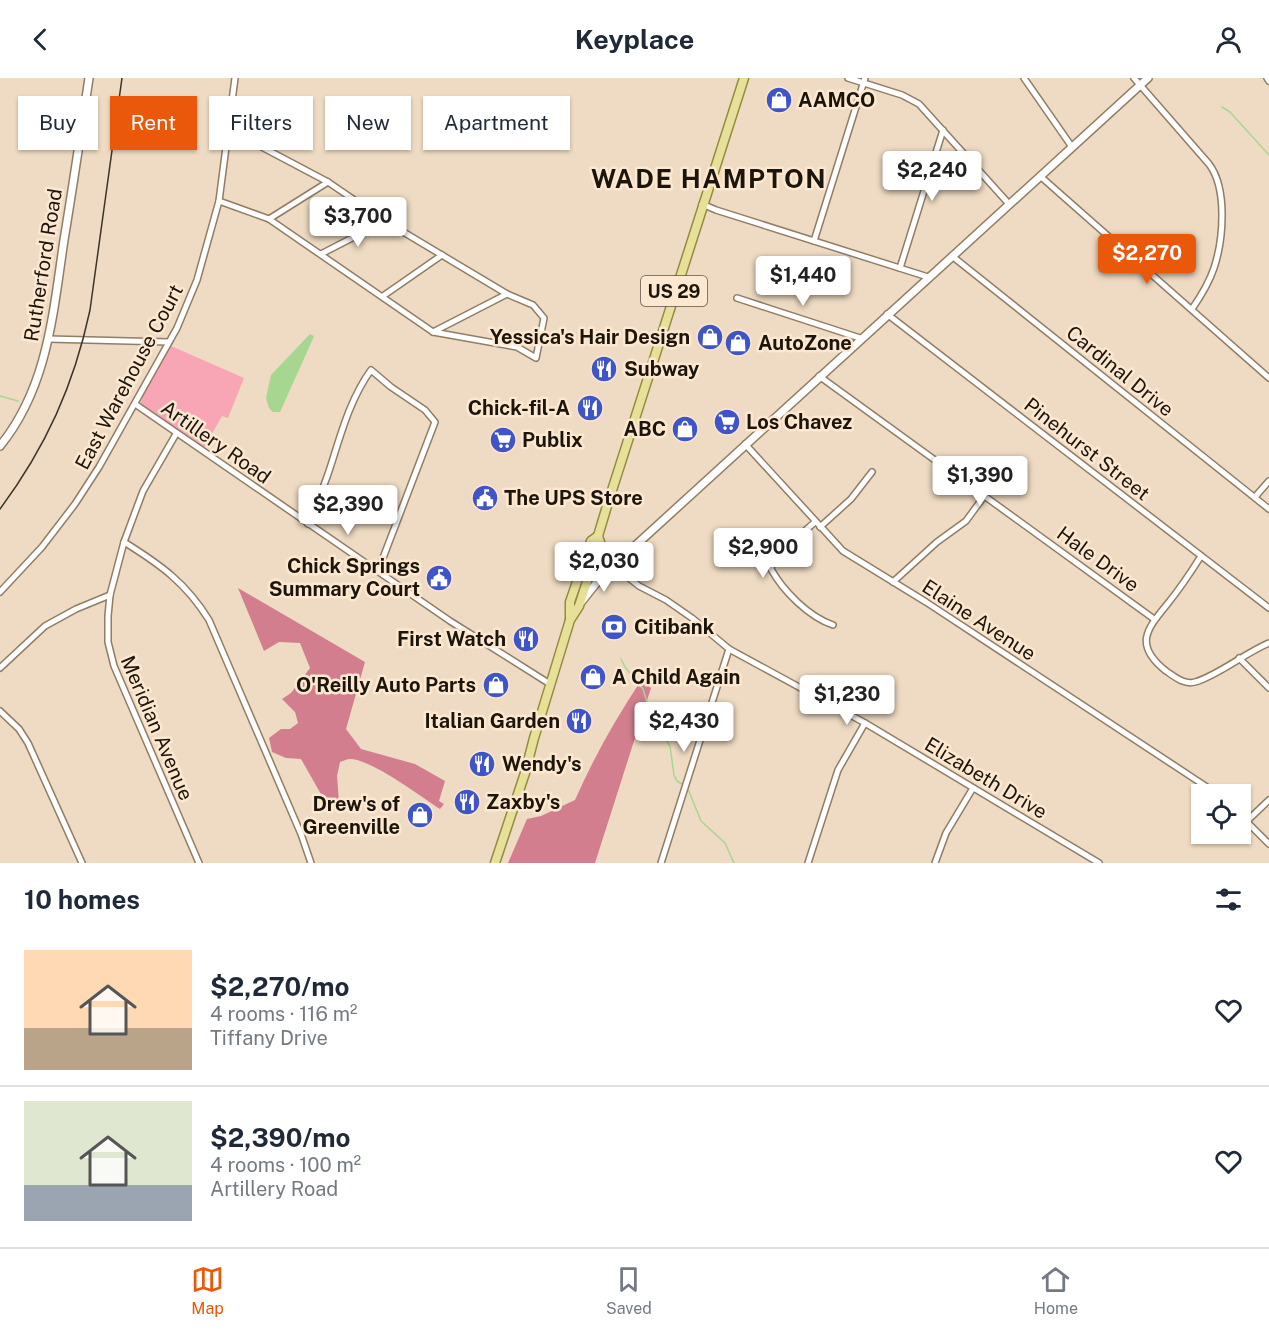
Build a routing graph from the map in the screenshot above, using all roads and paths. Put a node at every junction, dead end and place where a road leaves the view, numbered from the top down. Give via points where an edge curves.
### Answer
1 (89, 78) edge
2 (236, 78) edge
3 (744, 78) edge
4 (848, 78) edge
5 (1024, 78) edge
6 (1134, 78) edge
7 (1148, 78) edge
8 (864, 80) edge
9 (1139, 86) junction
10 (943, 130) junction
11 (1072, 147) junction
12 (267, 150) edge
13 (1040, 176) junction
14 (328, 182) junction
15 (219, 201) junction
16 (702, 204) junction
17 (1009, 204) junction
18 (269, 219) junction
19 (385, 221) junction
20 (814, 241) junction
21 (321, 254) junction
22 (442, 255) junction
23 (952, 256) junction
24 (900, 268) junction
25 (928, 277) junction
26 (507, 294) junction
27 (382, 296) junction
28 (737, 298) dead end
29 (1192, 309) junction
30 (888, 314) junction
31 (433, 332) junction
32 (860, 338) junction
33 (48, 339) junction
34 (169, 342) junction
35 (819, 376) junction
36 (1269, 378) edge
37 (135, 404) junction
38 (176, 434) junction
39 (745, 444) junction
40 (0, 446) edge
41 (872, 472) dead end
42 (1269, 481) edge
43 (985, 495) junction
44 (1255, 497) junction
45 (1269, 509) edge
46 (815, 522) junction
47 (308, 524) junction
48 (820, 527) junction
49 (597, 536) junction
50 (124, 542) junction
51 (598, 548) junction
52 (1201, 556) junction
53 (587, 566) junction
54 (614, 566) junction
55 (378, 571) junction
56 (893, 582) junction
57 (0, 592) edge
58 (110, 595) junction
59 (579, 606) junction
60 (1269, 608) edge
61 (1154, 619) junction
62 (570, 620) junction
63 (833, 626) dead end
64 (1269, 643) edge
65 (729, 649) junction
66 (1239, 658) junction
67 (0, 668) edge
68 (550, 684) junction
69 (1269, 688) edge
70 (0, 711) edge
71 (865, 723) junction
72 (1202, 784) edge
73 (973, 788) junction
74 (1269, 800) edge
75 (1251, 817) edge
76 (1251, 827) edge
77 (1269, 844) edge
78 (82, 863) edge
79 (199, 863) edge
80 (311, 863) edge
81 (495, 863) edge
82 (662, 863) edge
83 (808, 863) edge
84 (936, 863) edge
85 (1099, 863) edge

1 - 33 street, Rutherford Road
2 - 15 street, East Warehouse Court
3 - 16 main road, US 29
4 - 8 street
5 - 11 street
6 - 9 street
7 - 9 street
8 - 10 street via 914,100
8 - 20 street
9 - 11 street
9 - 29 street via 1209,164 1218,181 1222,213 1218,252 1209,281
10 - 17 street
10 - 24 street
11 - 13 street
12 - 14 street
13 - 17 street
13 - 29 street
14 - 18 street
14 - 19 street
15 - 18 street
15 - 34 street, East Warehouse Court via 197,280
16 - 20 street
16 - 49 main road, US 29
17 - 23 street
18 - 21 street
19 - 21 street
19 - 22 street
20 - 24 street
21 - 27 street
22 - 26 street
22 - 27 street
23 - 25 street
23 - 44 street, Cardinal Drive
24 - 25 street
25 - 30 street
26 - 31 street
26 - 31 street via 533,305 544,318 536,358 517,347
27 - 31 street
28 - 32 street
29 - 36 street
30 - 32 street
30 - 52 street, Pinehurst Street
32 - 35 street
33 - 34 street
33 - 40 street, Rutherford Road via 32,395
34 - 37 street, East Warehouse Court
35 - 39 street
35 - 43 street, Hale Drive
37 - 38 street, Artillery Road
37 - 57 street, East Warehouse Court via 75,504
38 - 47 street, Artillery Road
38 - 50 street, Meridian Avenue via 143,491
39 - 46 street, Elaine Avenue
39 - 54 street
41 - 48 street via 851,499
42 - 44 street
43 - 56 street via 966,521
43 - 61 street, Hale Drive
44 - 45 street, Cardinal Drive
46 - 48 street, Elaine Avenue
46 - 63 street via 773,559 771,569 811,613
47 - 55 street, Artillery Road
47 - 55 street via 347,415 371,370 428,412 435,422
48 - 56 street, Elaine Avenue via 843,551
49 - 51 main road, US 29
49 - 53 main road, US 29 via 591,541
50 - 58 street, Meridian Avenue
50 - 80 street via 176,577 209,620
51 - 53 main road, US 29
51 - 54 main road via 602,559
52 - 60 street, Pinehurst Street
52 - 61 street
53 - 54 street
53 - 59 main road, US 29
53 - 62 main road, US 29 via 570,602
54 - 59 street
54 - 65 street, Elizabeth Drive via 692,618
55 - 68 street, Artillery Road
56 - 72 street, Elaine Avenue
58 - 67 street via 45,626
58 - 79 street, Meridian Avenue via 107,635 114,666
59 - 62 main road, US 29
61 - 66 street via 1147,634 1149,651 1156,662 1181,681 1198,681
62 - 68 main road, US 29
64 - 66 street
65 - 71 street, Elizabeth Drive
65 - 82 street
66 - 69 street
68 - 81 main road, US 29
70 - 78 street via 28,743
71 - 73 street, Elizabeth Drive
71 - 83 street via 838,770
73 - 84 street via 946,833
73 - 85 street, Elizabeth Drive
74 - 75 street
76 - 77 street

